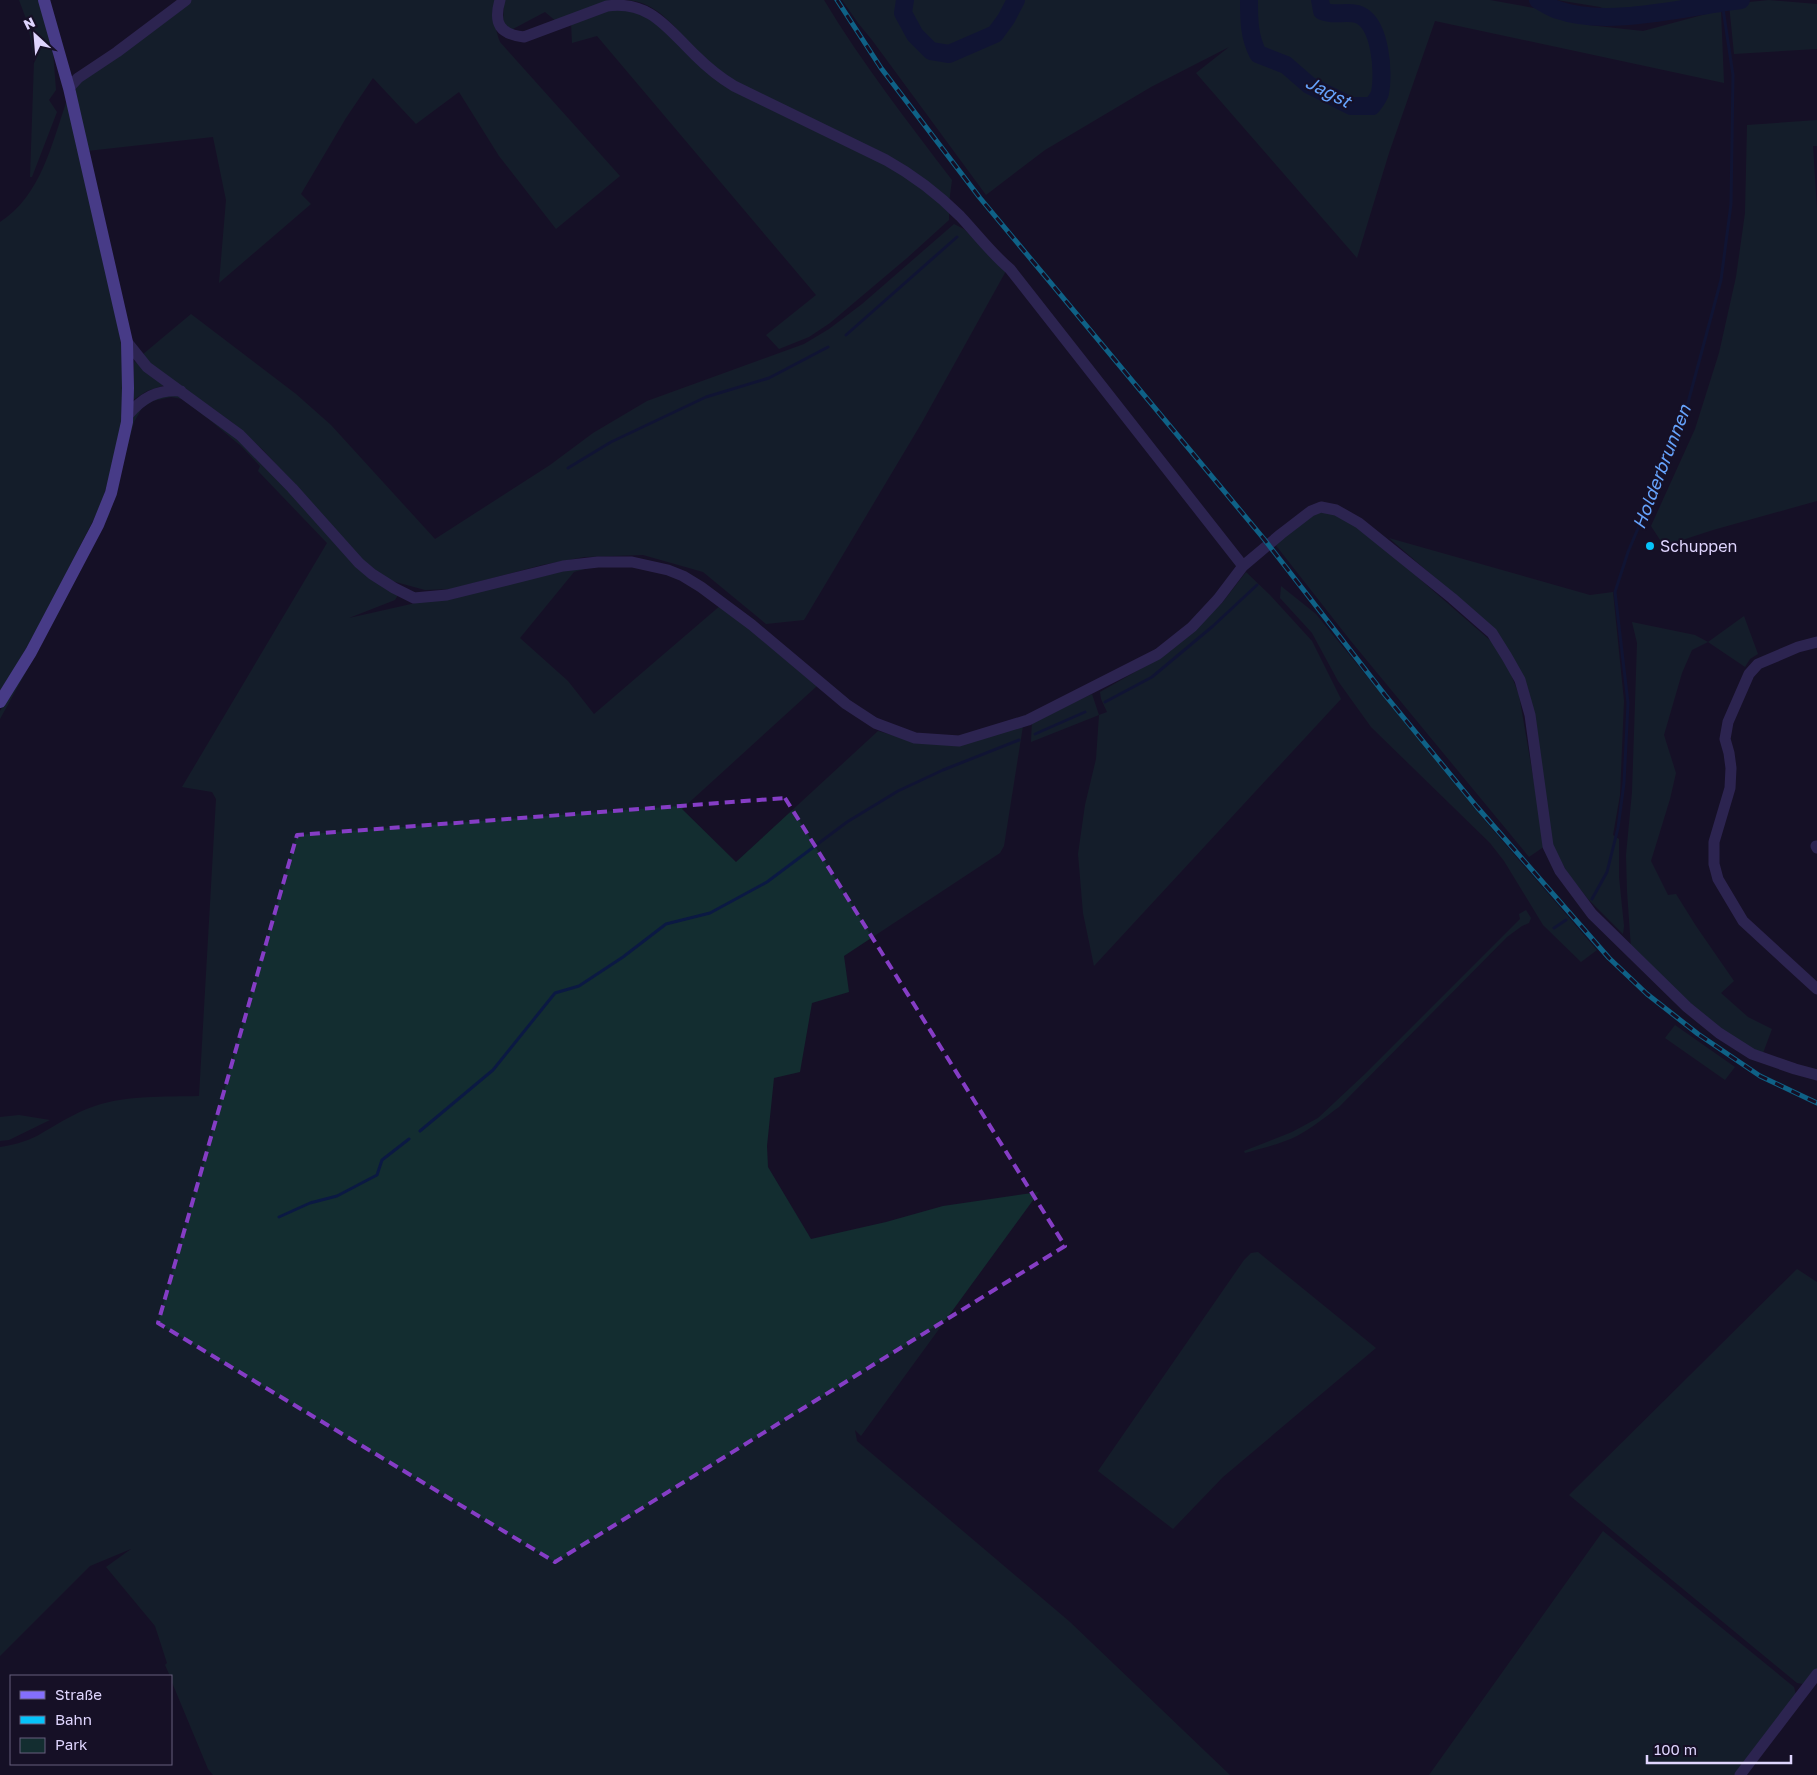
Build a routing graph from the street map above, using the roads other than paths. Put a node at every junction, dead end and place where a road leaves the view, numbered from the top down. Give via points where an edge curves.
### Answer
1 (44, 0) edge
2 (186, 0) edge
3 (500, 0) edge
4 (68, 88) junction
5 (127, 342) junction
6 (181, 391) junction
7 (127, 416) junction
8 (1243, 566) junction
9 (1817, 642) edge
10 (0, 702) edge
11 (1816, 987) edge
12 (1817, 1075) edge
13 (1817, 1674) edge
14 (1740, 1775) edge

1 - 4 main road
2 - 4 street
3 - 8 street via 499,25 505,32 524,36 607,6 631,3 665,22 694,54 734,86 886,160 926,186 1010,269
4 - 5 main road
5 - 6 street via 147,366
5 - 7 main road
6 - 7 street via 155,393
6 - 8 street via 240,435 359,563 414,598 447,595 563,566 598,562 632,562 668,570 701,586 846,704 875,723 915,738 959,740 1028,720 1158,654 1192,627
7 - 10 main road via 111,493 98,525
8 - 12 street via 1311,512 1329,507 1359,523 1492,633 1520,680 1530,715 1548,846 1560,872 1592,914 1687,1007 1752,1054
9 - 11 street via 1758,664 1749,674 1728,722 1725,739 1730,760 1730,788 1714,842 1718,879 1743,920
13 - 14 street

